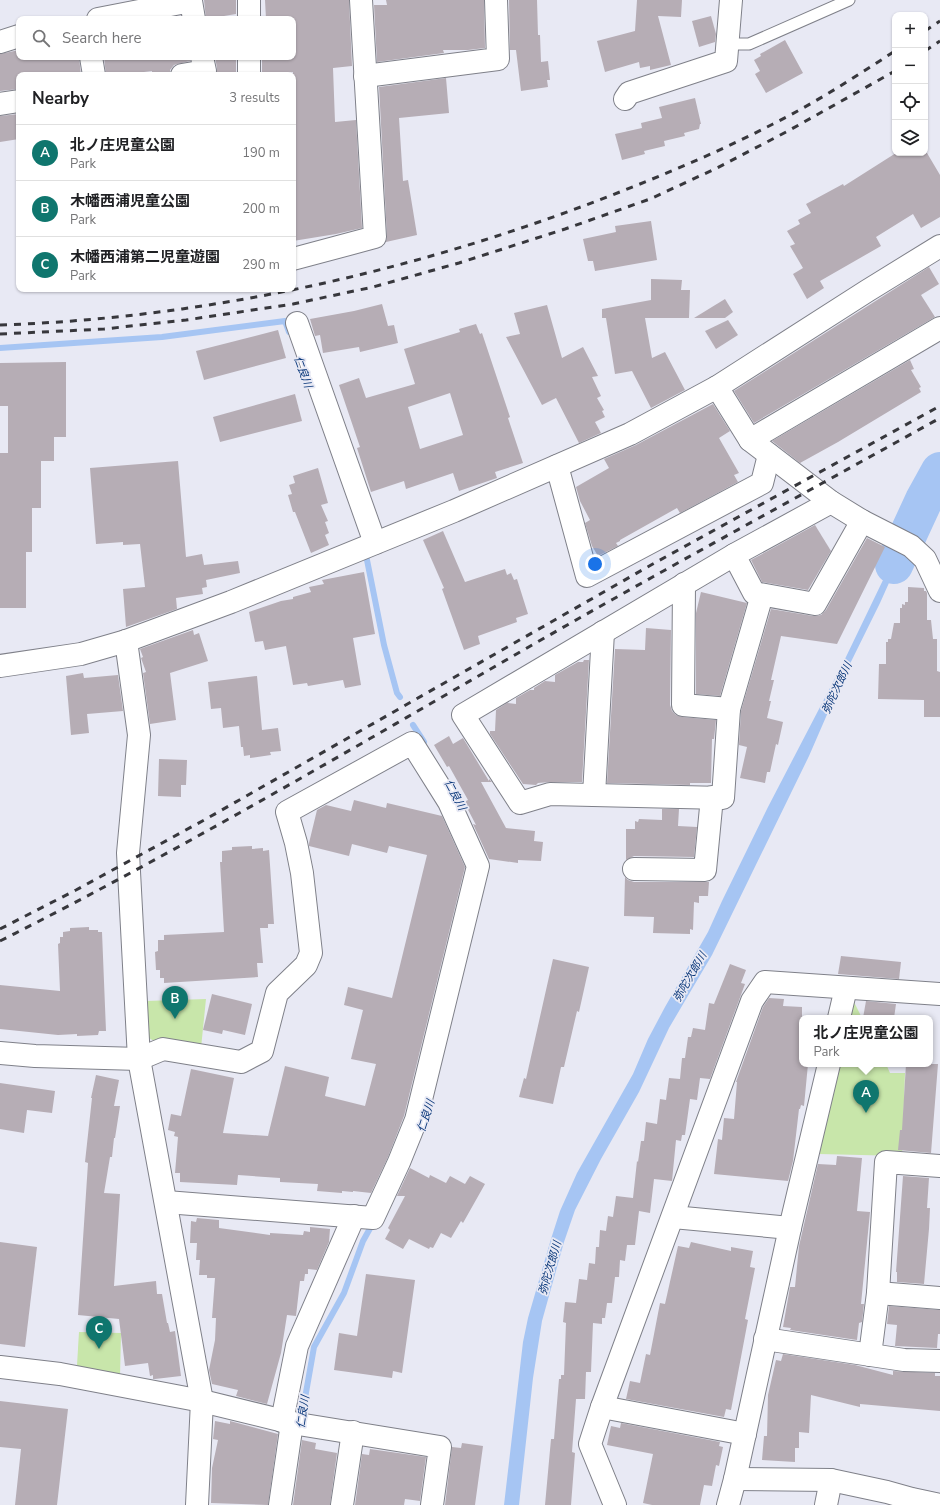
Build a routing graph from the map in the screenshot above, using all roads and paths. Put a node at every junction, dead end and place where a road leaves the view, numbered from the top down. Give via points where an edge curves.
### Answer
1 (249, 0) edge
2 (360, 0) edge
3 (496, 0) edge
4 (731, 0) edge
5 (849, 0) edge
6 (114, 16) edge
7 (194, 16) edge
8 (249, 16) edge
9 (16, 37) edge
10 (0, 42) edge
11 (728, 44) junction
12 (92, 60) edge
13 (203, 60) edge
14 (249, 60) edge
15 (94, 72) edge
16 (199, 72) edge
17 (249, 72) edge
18 (365, 76) junction
19 (625, 98) dead end
20 (16, 101) edge
21 (0, 104) edge
22 (940, 246) edge
23 (296, 258) edge
24 (297, 323) dead end
25 (940, 328) edge
26 (717, 387) junction
27 (750, 440) junction
28 (769, 455) junction
29 (557, 466) junction
30 (831, 502) junction
31 (862, 521) junction
32 (374, 543) junction
33 (734, 555) junction
34 (684, 584) junction
35 (940, 591) edge
36 (762, 595) junction
37 (603, 632) junction
38 (126, 641) junction
39 (0, 666) edge
40 (729, 709) junction
41 (594, 795) junction
42 (712, 797) junction
43 (634, 869) dead end
44 (846, 988) junction
45 (940, 994) edge
46 (840, 1015) edge
47 (0, 1053) edge
48 (139, 1059) junction
49 (827, 1067) edge
50 (940, 1166) edge
51 (166, 1202) junction
52 (354, 1216) junction
53 (673, 1217) junction
54 (790, 1228) junction
55 (878, 1293) junction
56 (940, 1298) edge
57 (765, 1339) junction
58 (870, 1355) junction
59 (940, 1361) edge
60 (0, 1366) edge
61 (202, 1401) junction
62 (602, 1407) junction
63 (296, 1423) junction
64 (353, 1432) junction
65 (745, 1434) junction
66 (735, 1479) junction
67 (831, 1480) junction
68 (911, 1502) edge
69 (197, 1505) edge
70 (280, 1505) edge
71 (342, 1505) edge
72 (432, 1505) edge
73 (615, 1505) edge
74 (728, 1505) edge
75 (826, 1505) edge
76 (940, 1505) edge

1 - 8 street
2 - 18 street
3 - 18 street via 498,59
4 - 11 street
5 - 11 lane via 749,44
6 - 7 street via 191,1
9 - 10 street
11 - 19 street via 726,62 629,93
12 - 15 street
13 - 16 street via 205,71
14 - 17 street
18 - 23 street via 375,237
20 - 21 street
22 - 26 street
24 - 32 street
25 - 27 street
26 - 27 street
26 - 29 street via 630,434
27 - 28 street
28 - 29 street via 762,483 587,576
28 - 30 street
29 - 32 street
30 - 31 street
30 - 33 street
31 - 35 street via 903,542 925,559
31 - 36 street via 815,604
32 - 38 street via 231,602
33 - 34 street
33 - 36 street via 754,594
34 - 37 street
34 - 40 street via 683,705
36 - 40 street
37 - 41 street
37 - 41 street via 463,715 520,803 550,794
38 - 39 street via 81,654
38 - 48 street via 139,735 128,853
40 - 42 street via 723,798
41 - 42 street
42 - 43 street via 705,870
44 - 45 street
44 - 46 street
44 - 53 street via 765,982 752,1001
47 - 48 street
48 - 51 street
48 - 52 street via 163,1049 241,1062 262,1052 277,993 306,965 311,953 302,873 286,812 412,743 450,802 478,866 416,1120 372,1218
49 - 54 street
50 - 55 street via 886,1162
51 - 52 street
51 - 61 street
52 - 63 street via 297,1346
53 - 54 street
53 - 62 street
54 - 57 street
55 - 56 street
55 - 58 street
57 - 58 street
57 - 65 street
58 - 59 street via 904,1360
60 - 61 street via 60,1374
61 - 63 street
61 - 69 street
62 - 65 street
62 - 73 street via 590,1444
63 - 64 street
63 - 70 street
64 - 71 street
64 - 72 street via 440,1446
65 - 66 street
66 - 67 street
66 - 74 street
67 - 68 street via 887,1492
67 - 75 street
68 - 76 street

